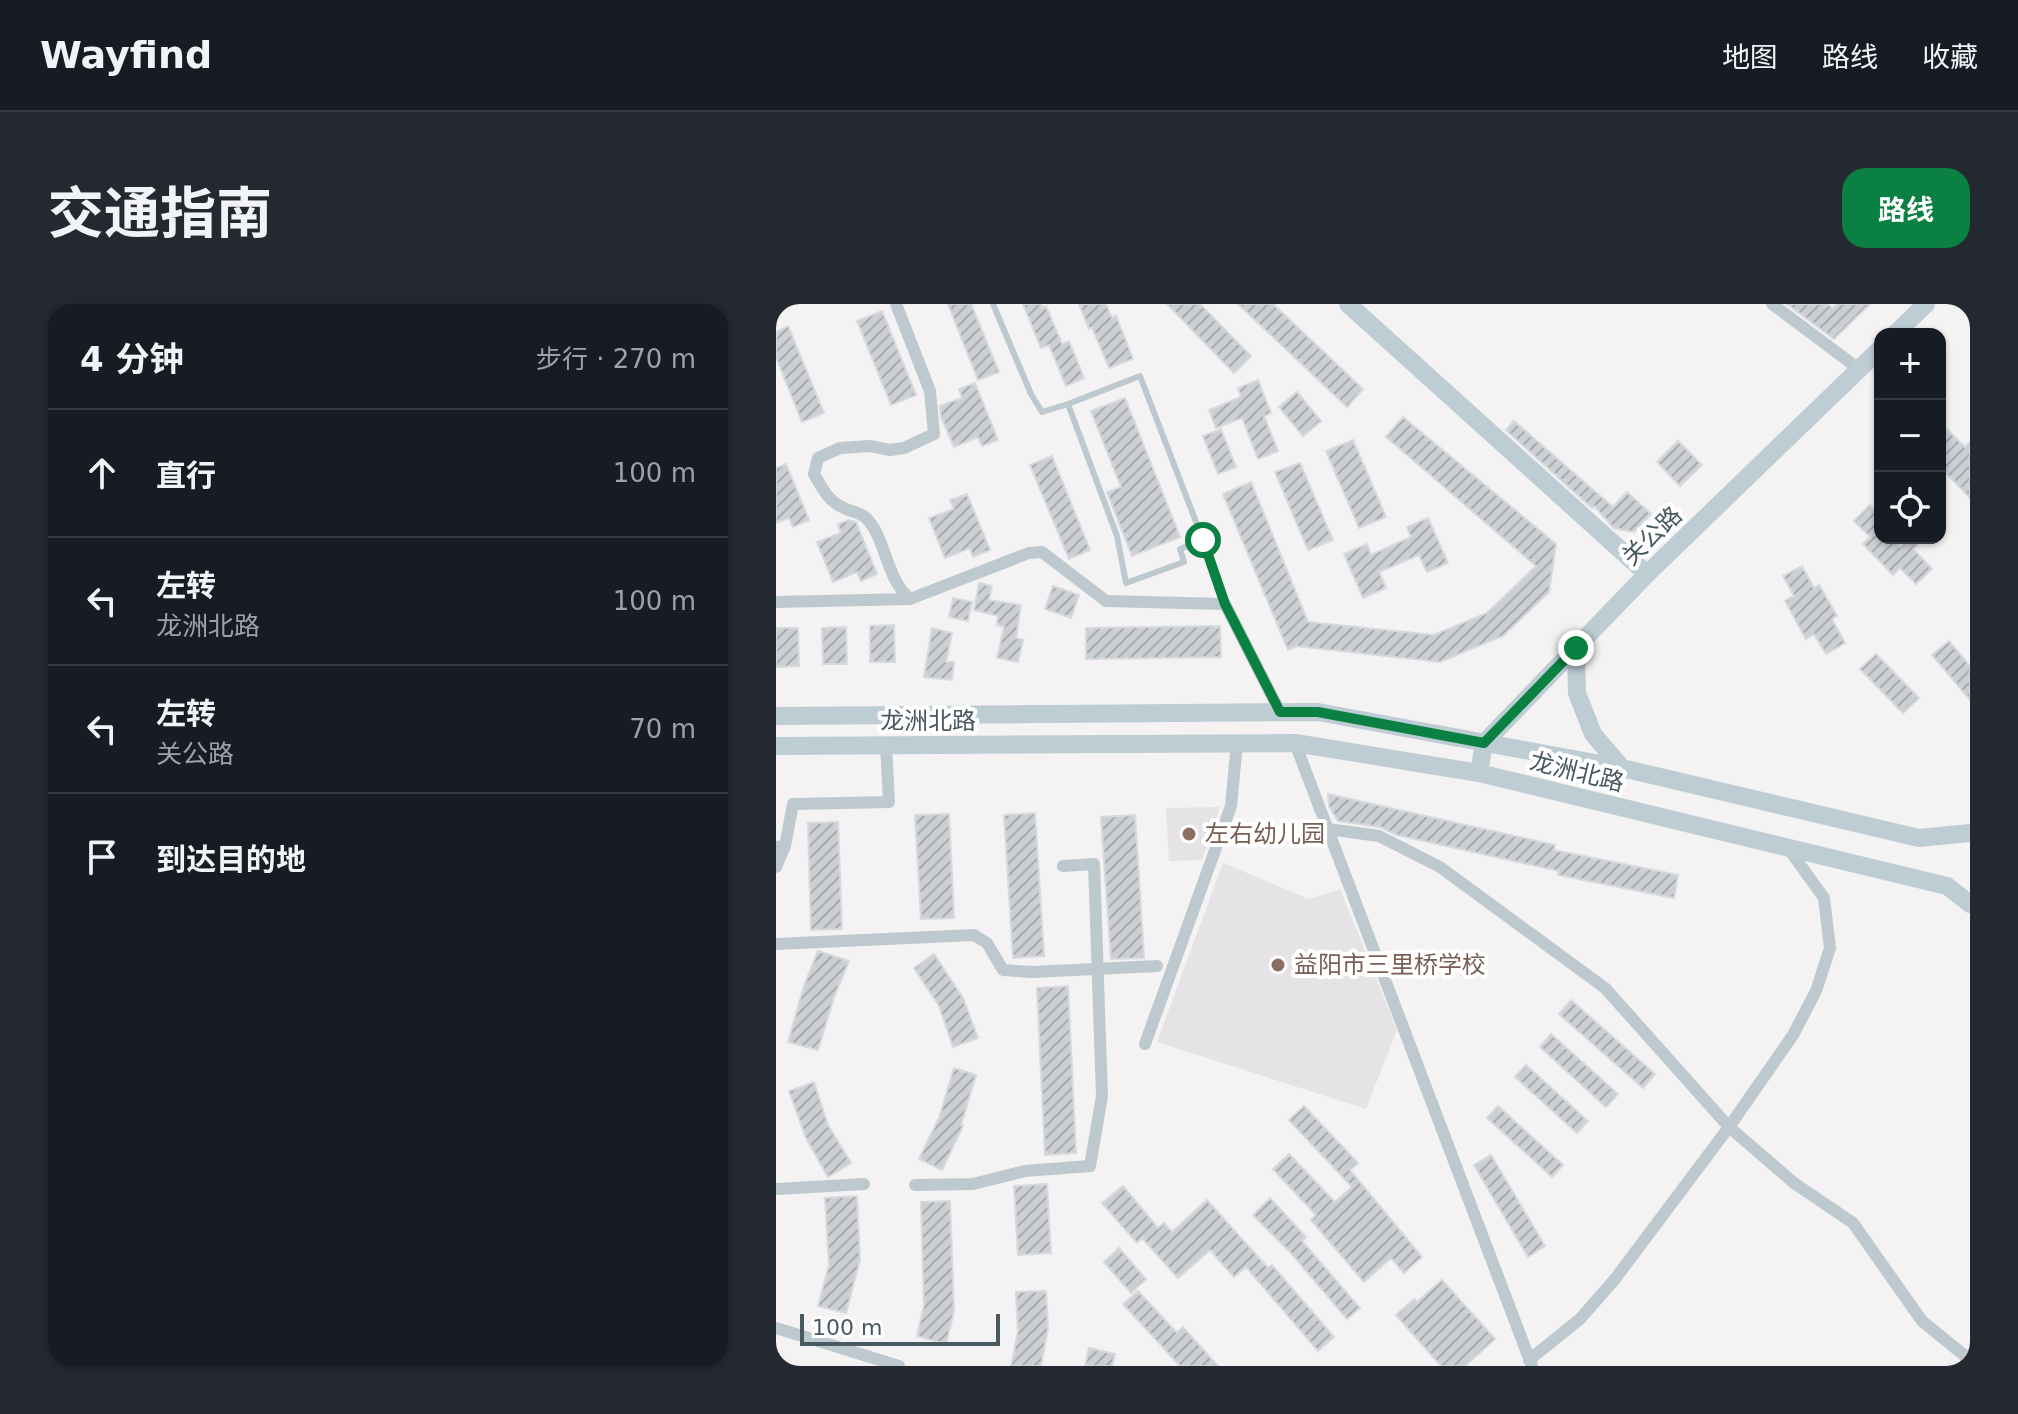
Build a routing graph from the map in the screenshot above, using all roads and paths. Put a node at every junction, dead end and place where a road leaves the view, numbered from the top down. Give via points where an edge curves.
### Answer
1 (896, 304) edge
2 (993, 304) edge
3 (1348, 304) edge
4 (1772, 304) edge
5 (1926, 304) edge
6 (1901, 328) edge
7 (1874, 355) edge
8 (1859, 369) junction
9 (1068, 404) junction
10 (1203, 540) junction
11 (1647, 574) junction
12 (910, 599) junction
13 (776, 602) edge
14 (1225, 604) junction
15 (1576, 648) junction
16 (1280, 712) junction
17 (776, 716) edge
18 (1237, 743) junction
19 (1295, 743) junction
20 (1484, 743) junction
21 (886, 745) junction
22 (776, 746) edge
23 (1622, 768) junction
24 (1479, 773) junction
25 (1970, 818) edge
26 (1328, 829) junction
27 (1970, 833) edge
28 (1919, 838) junction
29 (780, 846) edge
30 (1788, 848) junction
31 (1063, 866) dead end
32 (776, 867) edge
33 (1970, 904) edge
34 (776, 944) edge
35 (1157, 966) dead end
36 (1098, 969) junction
37 (1145, 1044) dead end
38 (1729, 1127) junction
39 (864, 1184) dead end
40 (915, 1185) dead end
41 (776, 1189) edge
42 (776, 1328) edge
43 (1970, 1360) edge
44 (1530, 1363) edge
45 (899, 1366) edge

1 - 12 street via 930,391 934,434 904,448 840,448 818,458 814,474 838,505 865,517 899,589
2 - 9 lane via 1042,412
3 - 11 main road
4 - 8 street
5 - 6 main road
7 - 8 main road, 关公路
8 - 11 main road, 关公路
9 - 10 lane via 1140,376
9 - 10 lane via 1117,536 1126,583 1184,562 1180,549
10 - 14 lane
11 - 15 main road, 关公路
12 - 13 street
12 - 14 street via 1042,552 1106,601
14 - 16 street
15 - 20 main road, 关公路
15 - 23 main road via 1582,707 1593,734
16 - 17 main road, 龙洲北路
16 - 20 main road, 龙洲北路 via 1318,712
18 - 19 main road, 龙洲北路
18 - 21 main road, 龙洲北路
18 - 37 street via 1231,806
19 - 24 main road, 龙洲北路
19 - 26 street
20 - 23 main road, 龙洲北路
20 - 24 main road
21 - 22 main road, 龙洲北路
21 - 29 street via 889,802 793,804
23 - 28 main road, 龙洲北路
24 - 30 main road, 龙洲北路
25 - 28 main road
26 - 38 street via 1379,836 1440,867 1605,988
26 - 44 street
27 - 28 main road, 龙洲北路
29 - 32 street
30 - 33 main road, 龙洲北路 via 1947,886
30 - 38 street via 1824,898 1830,948 1793,1035
31 - 36 street via 1094,864
34 - 36 street via 974,935 987,943 1003,970
35 - 36 street
36 - 40 street via 1102,1096 1090,1166 1025,1171 973,1184
38 - 43 street via 1794,1183 1853,1223 1922,1321
38 - 44 street via 1615,1279
39 - 41 street
42 - 45 street

